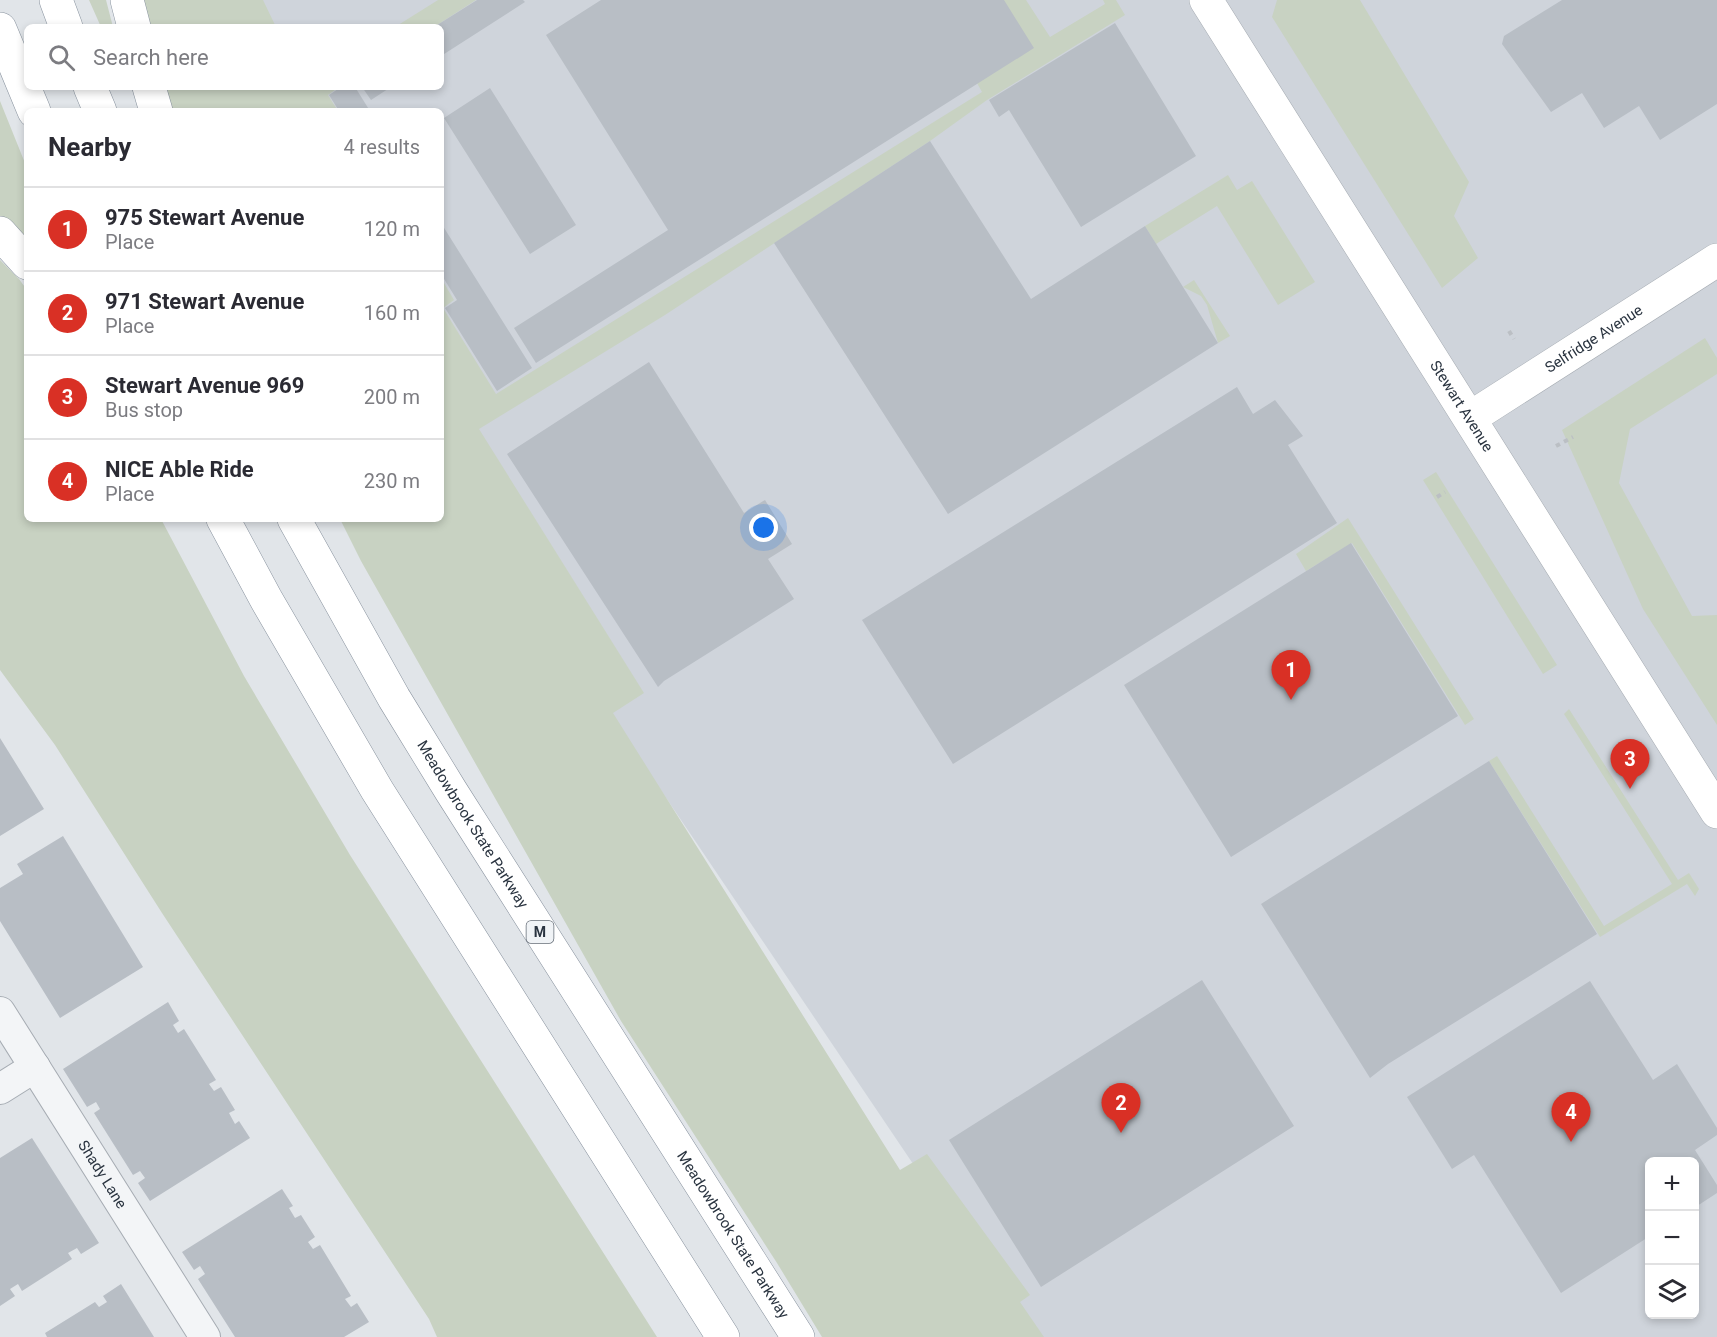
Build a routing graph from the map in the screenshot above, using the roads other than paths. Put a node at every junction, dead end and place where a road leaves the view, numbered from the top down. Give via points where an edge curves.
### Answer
1 (56, 0) edge
2 (127, 0) edge
3 (1206, 0) edge
4 (65, 24) edge
5 (133, 24) edge
6 (0, 29) edge
7 (24, 87) edge
8 (25, 90) edge
9 (91, 90) edge
10 (151, 90) edge
11 (33, 108) edge
12 (99, 108) edge
13 (155, 108) edge
14 (0, 233) edge
15 (24, 260) edge
16 (1717, 260) edge
17 (1470, 418) junction
18 (202, 522) edge
19 (225, 522) edge
20 (296, 522) edge
21 (266, 599) junction
22 (1717, 812) edge
23 (0, 1011) edge
24 (35, 1067) junction
25 (0, 1089) edge
26 (205, 1337) edge
27 (723, 1337) edge
28 (798, 1337) edge

1 - 4 main road
2 - 5 main road
3 - 17 main road, Stewart Avenue
6 - 7 main road
8 - 11 main road
9 - 12 main road
10 - 13 main road
14 - 15 main road
16 - 17 main road, Selfridge Avenue
17 - 22 main road, Stewart Avenue
18 - 21 main road
19 - 21 main road
20 - 28 main road, Meadowbrook State Parkway / M via 388,688 451,791
21 - 27 main road via 382,799
23 - 24 street, Shady Lane
24 - 25 street
24 - 26 street, Shady Lane

